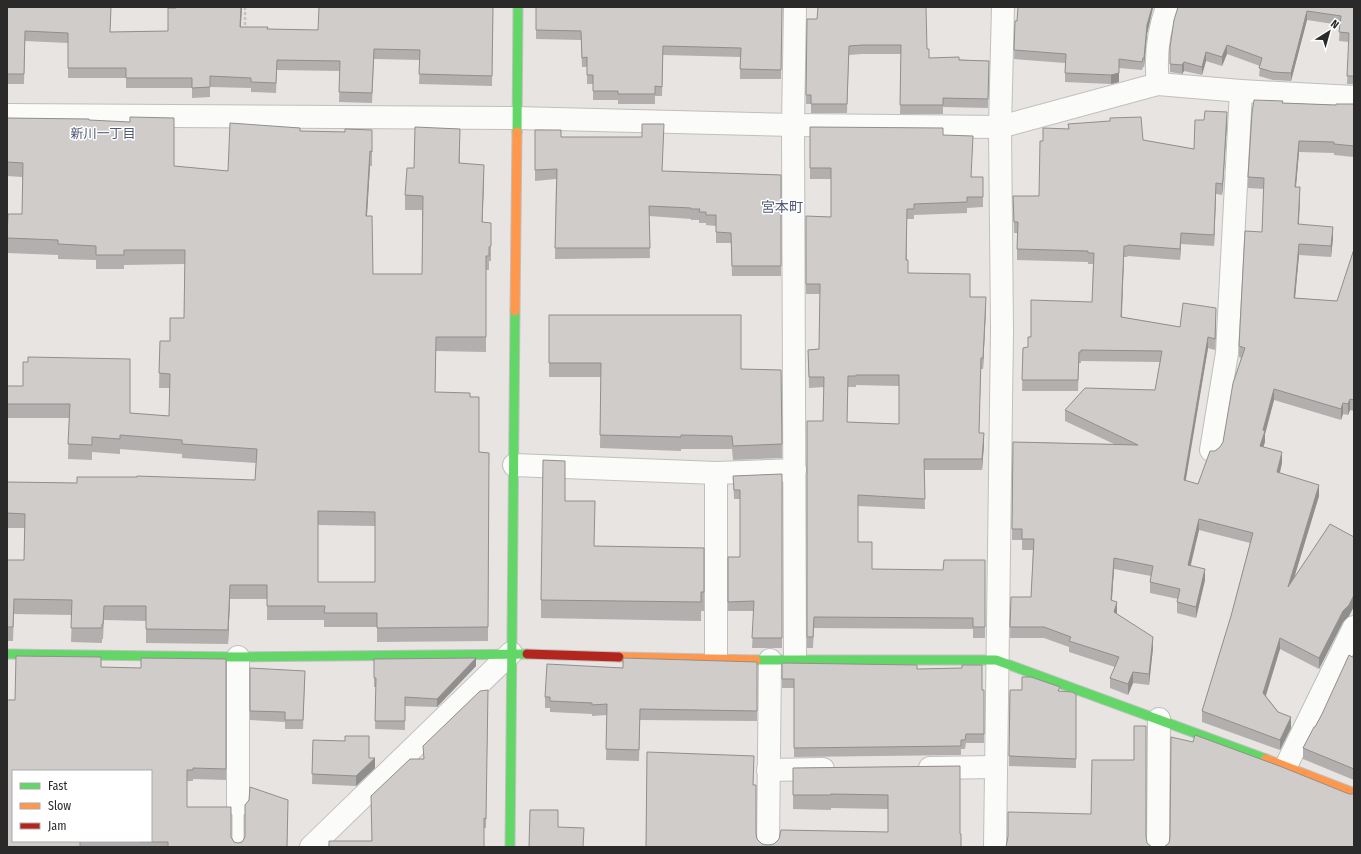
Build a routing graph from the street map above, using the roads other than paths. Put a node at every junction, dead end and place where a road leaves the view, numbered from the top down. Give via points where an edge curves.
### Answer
1 (518, 7) edge
2 (795, 7) edge
3 (1002, 7) edge
4 (1167, 7) edge
5 (1158, 84) junction
6 (1241, 91) junction
7 (1354, 96) edge
8 (7, 115) edge
9 (516, 118) junction
10 (794, 125) junction
11 (1000, 127) junction
12 (1211, 450) edge
13 (514, 465) junction
14 (795, 470) junction
15 (716, 473) junction
16 (1354, 627) edge
17 (512, 653) junction
18 (7, 654) edge
19 (238, 657) junction
20 (716, 660) junction
21 (770, 660) junction
22 (795, 660) junction
23 (996, 660) junction
24 (1159, 719) junction
25 (1286, 766) junction
26 (995, 767) junction
27 (909, 768) edge
28 (839, 769) edge
29 (768, 770) junction
30 (1354, 793) edge
31 (238, 805) joint
32 (238, 847) edge
33 (311, 847) edge
34 (510, 847) edge
35 (768, 847) edge
36 (995, 847) edge
37 (1158, 847) edge

1 - 9 street
2 - 10 street
3 - 11 street
4 - 5 street via 1162,19 1158,44
5 - 6 street
5 - 11 street
6 - 7 street
6 - 12 street via 1227,353
8 - 9 street
9 - 10 street
9 - 13 street
10 - 11 street
10 - 14 street
11 - 23 street via 1002,330
13 - 15 street
13 - 17 street
14 - 15 street
14 - 22 street
15 - 20 street
16 - 25 street
17 - 19 street
17 - 20 street
17 - 33 street
17 - 34 street
18 - 19 street
19 - 31 street
20 - 21 street
21 - 22 street
21 - 29 street
22 - 23 street
23 - 24 street
23 - 26 street
24 - 25 street
24 - 37 street
25 - 30 street
26 - 27 street
26 - 36 street
28 - 29 street
29 - 35 street
31 - 32 lane

